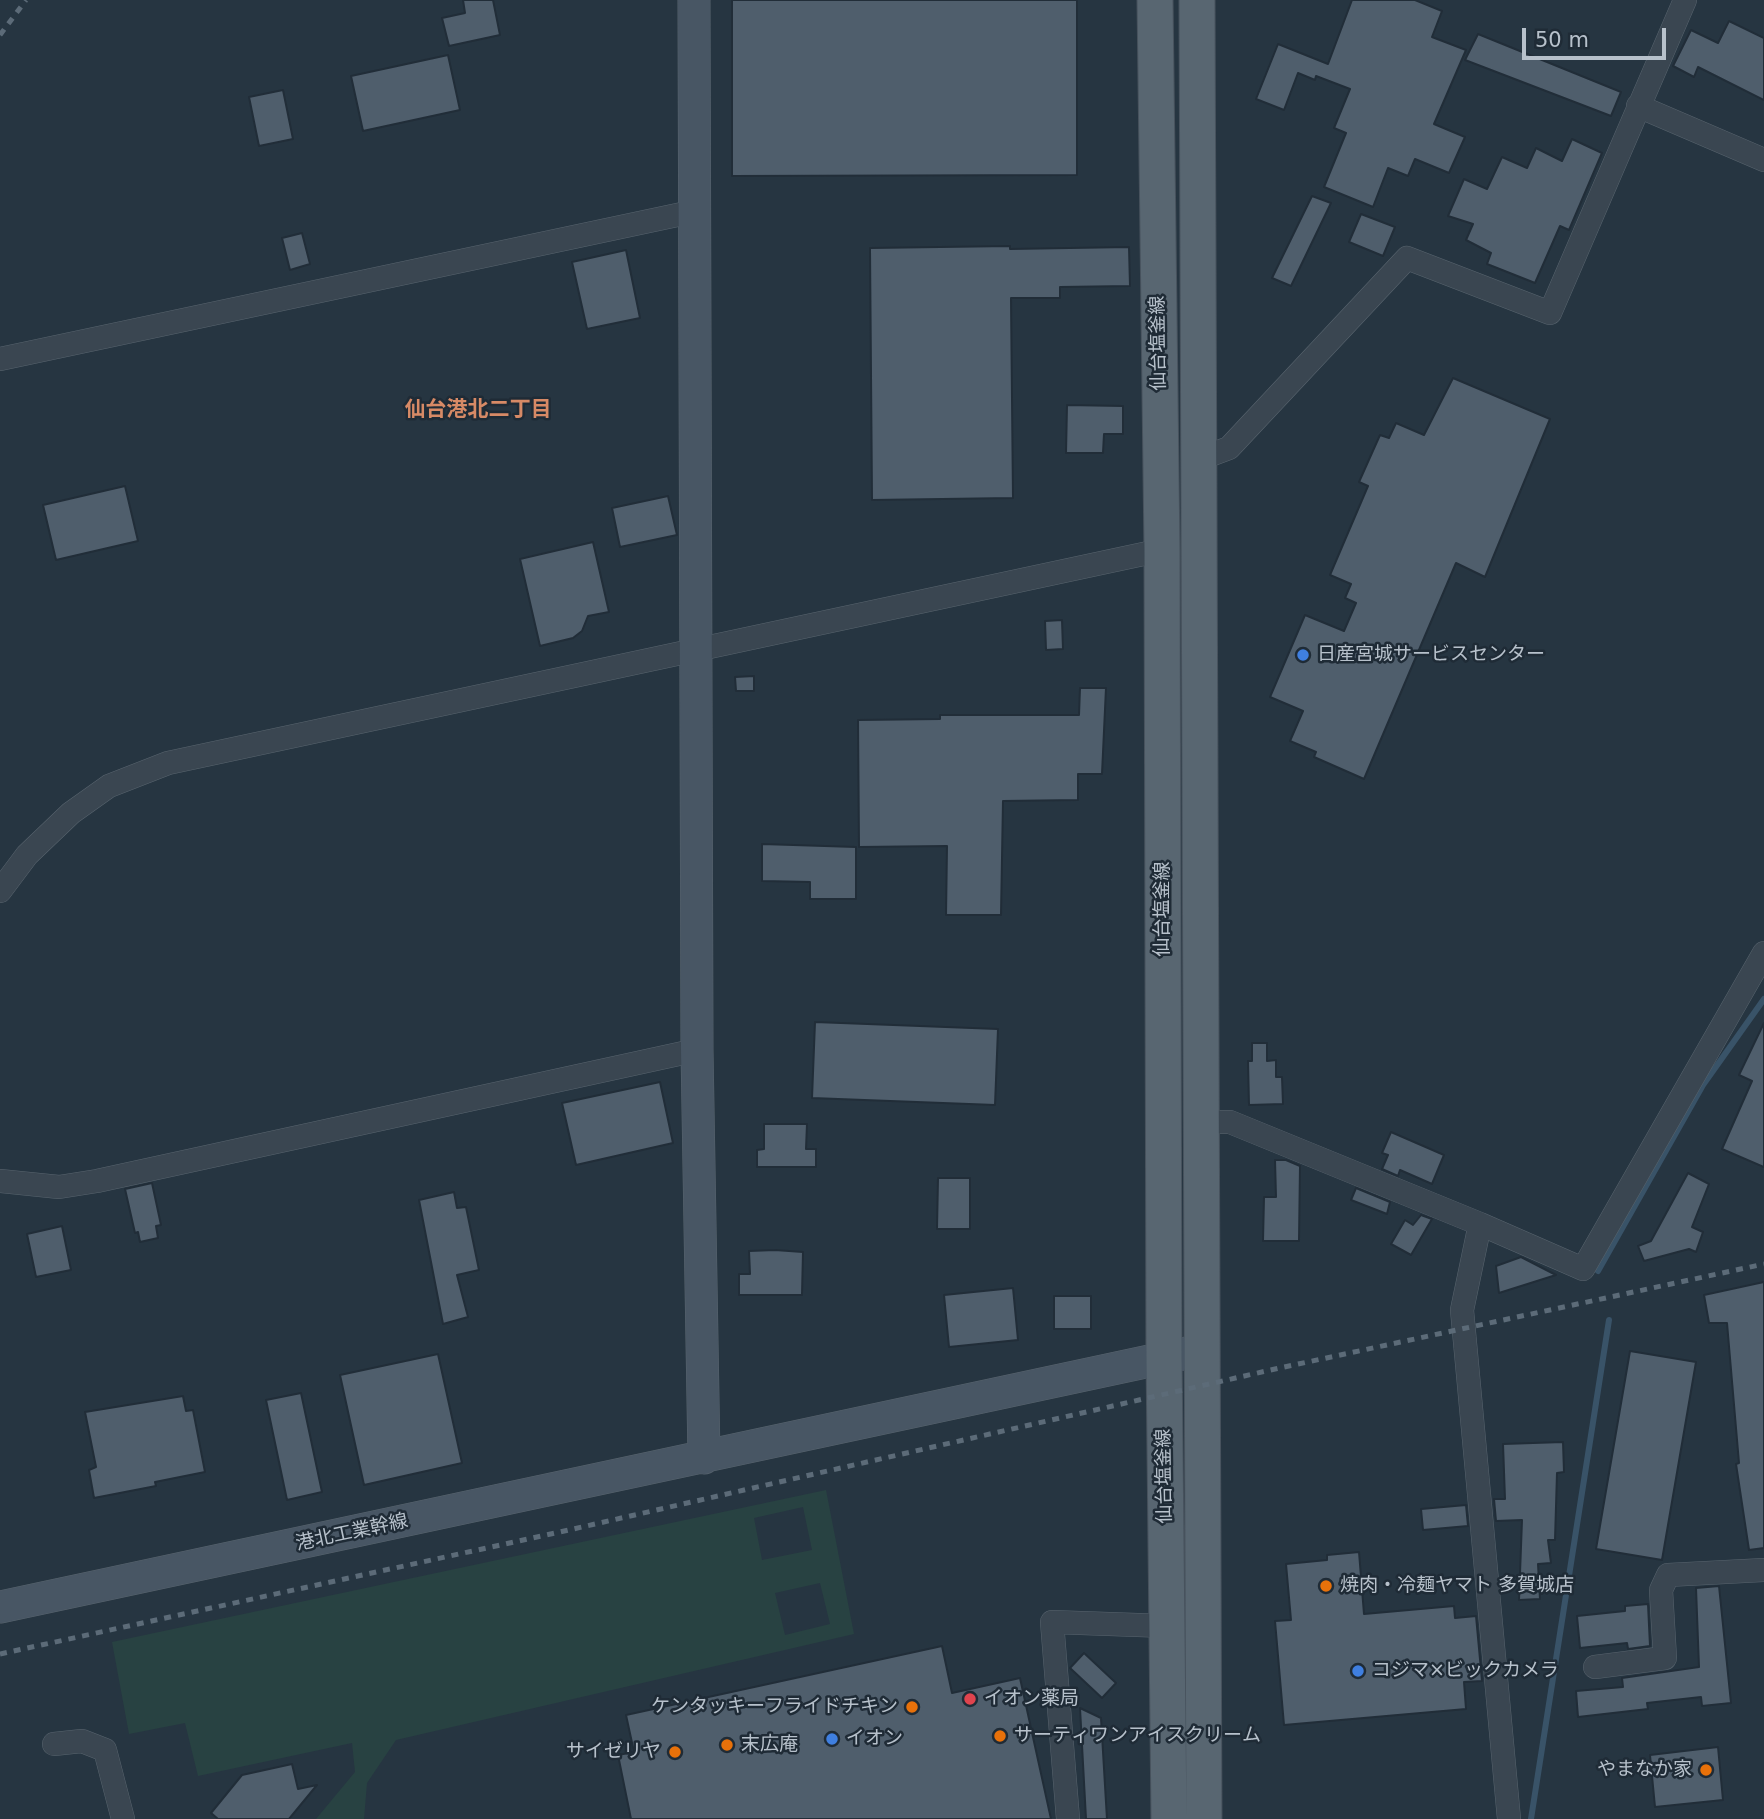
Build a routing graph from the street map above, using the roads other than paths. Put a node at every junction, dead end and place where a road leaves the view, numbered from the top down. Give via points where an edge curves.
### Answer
1 (694, 0) edge
2 (1155, 0) edge
3 (1197, 0) edge
4 (1685, 0) edge
5 (1638, 106) junction
6 (1764, 160) edge
7 (696, 211) junction
8 (0, 359) edge
9 (1197, 460) junction
10 (1162, 551) junction
11 (697, 648) junction
12 (0, 891) edge
13 (1764, 953) edge
14 (696, 1050) junction
15 (1199, 1122) junction
16 (0, 1181) edge
17 (1480, 1224) junction
18 (1202, 1351) junction
19 (1164, 1356) junction
20 (704, 1458) junction
21 (1764, 1570) edge
22 (0, 1607) edge
23 (1166, 1626) junction
24 (1595, 1667) dead end
25 (54, 1744) dead end
26 (123, 1819) edge
27 (1068, 1819) edge
28 (1169, 1819) edge
29 (1205, 1819) edge
30 (1510, 1819) edge

1 - 7 street
2 - 10 main road, 仙台塩釜線
3 - 9 main road, 仙台塩釜線
4 - 5 street
5 - 6 street
5 - 9 street via 1550,313 1406,258 1229,448
7 - 8 street
7 - 11 street
9 - 15 main road, 仙台塩釜線
10 - 11 street
10 - 19 main road, 仙台塩釜線
11 - 12 street via 168,763 109,786 71,813 27,855
11 - 14 street
13 - 17 street via 1583,1269
14 - 16 street via 97,1181 59,1186
14 - 20 street
15 - 17 street via 1230,1122
15 - 18 main road, 仙台塩釜線
17 - 30 street via 1462,1310
18 - 19 street, 港北工業幹線
18 - 29 main road, 仙台塩釜線
19 - 20 street, 港北工業幹線
19 - 23 main road, 仙台塩釜線
20 - 22 street, 港北工業幹線
21 - 24 street via 1668,1575 1661,1590 1665,1658
23 - 27 street via 1052,1622
23 - 28 main road, 仙台塩釜線
25 - 26 street via 82,1741 105,1750

